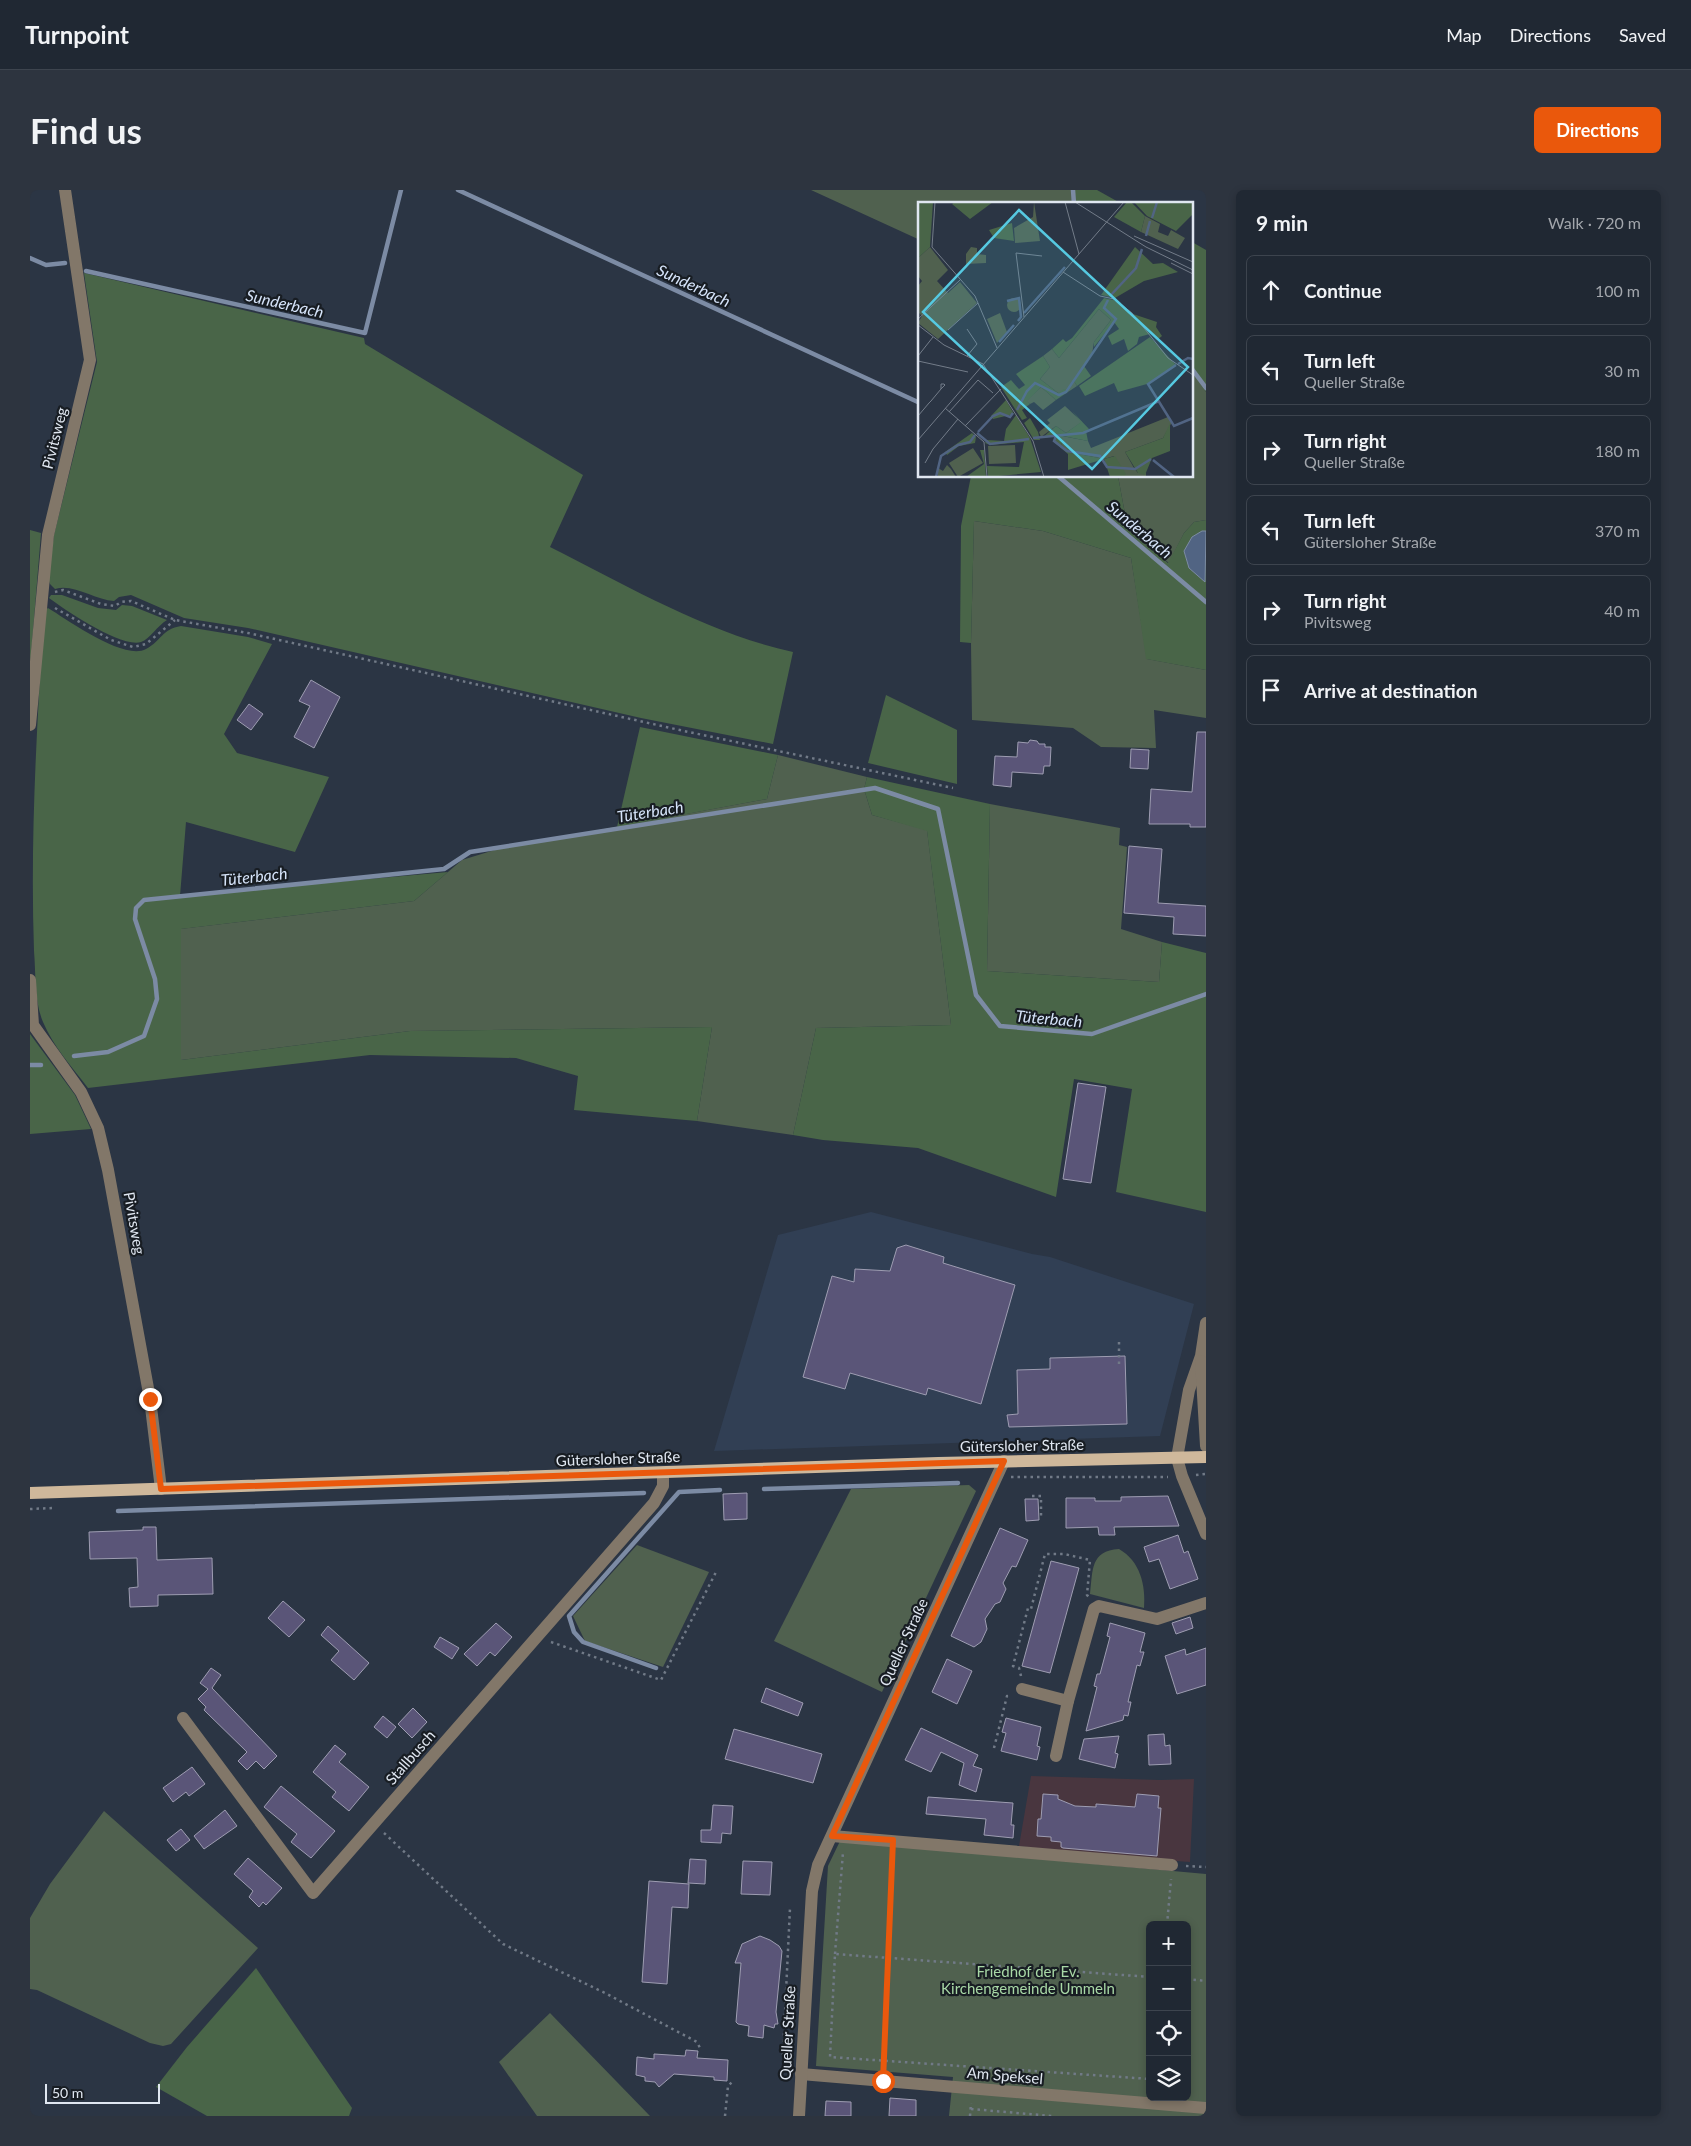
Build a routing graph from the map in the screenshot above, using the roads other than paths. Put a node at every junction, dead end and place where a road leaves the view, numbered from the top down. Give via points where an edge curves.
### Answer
1 (65, 190) edge
2 (30, 725) edge
3 (30, 980) edge
4 (1206, 1324) edge
5 (1201, 1356) junction
6 (1206, 1446) edge
7 (1206, 1457) edge
8 (1177, 1458) junction
9 (1004, 1461) junction
10 (662, 1473) junction
11 (161, 1489) junction
12 (30, 1493) edge
13 (1206, 1534) edge
14 (1206, 1603) edge
15 (1022, 1689) road end
16 (1068, 1701) junction
17 (183, 1718) dead end
18 (1056, 1756) dead end
19 (832, 1836) junction
20 (1172, 1865) road end
21 (801, 2074) junction
22 (1206, 2108) edge
23 (799, 2116) edge

1 - 2 street, Pivitsweg via 90,360 48,535
3 - 11 street, Pivitsweg via 33,1024 80,1092 98,1128 150,1399
4 - 5 street
5 - 6 street
5 - 8 street via 1189,1390
7 - 8 main road, Gütersloher Straße
8 - 9 main road, Gütersloher Straße
8 - 13 street
9 - 10 main road, Gütersloher Straße
9 - 19 street, Queller Straße
10 - 11 main road, Gütersloher Straße
10 - 17 street, Stallbusch via 663,1486 654,1503 313,1893
11 - 12 main road, Gütersloher Straße
14 - 16 street via 1156,1619 1099,1606 1092,1614
15 - 16 street
16 - 18 street
19 - 20 street
19 - 21 street, Queller Straße via 818,1865 812,1891
21 - 22 street, Am Speksel
21 - 23 street, Queller Straße

